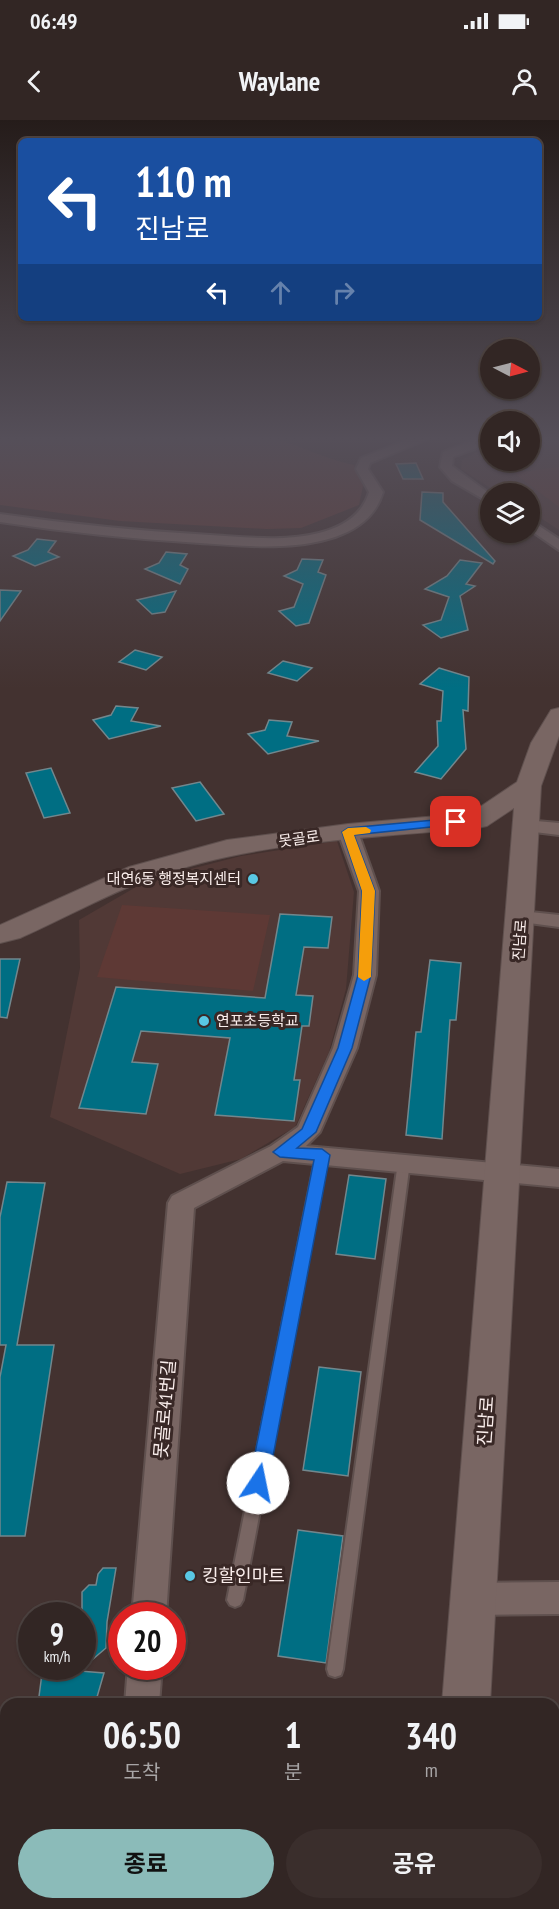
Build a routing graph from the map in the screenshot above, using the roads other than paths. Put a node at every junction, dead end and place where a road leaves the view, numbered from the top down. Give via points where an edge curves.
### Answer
1 (29, 521) edge
2 (356, 521) edge
3 (540, 532) edge
4 (559, 546) edge
5 (559, 715) edge
6 (528, 786) junction
7 (478, 820) junction
8 (348, 832) junction
9 (536, 832) edge
10 (521, 917) junction
11 (559, 921) edge
12 (0, 934) edge
13 (280, 1152) junction
14 (322, 1155) junction
15 (404, 1162) junction
16 (502, 1172) junction
17 (559, 1178) edge
18 (559, 1598) edge
19 (474, 1599) junction
20 (235, 1600) dead end
21 (150, 1602) edge
22 (335, 1669) dead end
23 (144, 1680) edge
24 (142, 1698) edge
25 (466, 1698) edge

1 - 2 street via 143,535 292,542
3 - 4 street
5 - 6 main road, 진남로 via 543,743
6 - 7 main road, 못골로
6 - 9 main road, 진남로
7 - 8 main road, 못골로
7 - 9 main road
8 - 12 main road, 못골로 via 227,848 139,873
8 - 13 street via 369,891 365,975 345,1048 308,1132
9 - 10 main road, 진남로
10 - 11 street
10 - 16 main road, 진남로
13 - 14 street
13 - 21 street, 못골로41번길 via 181,1203
14 - 15 street
14 - 20 lane
15 - 16 street
15 - 22 lane
16 - 17 street
16 - 19 main road, 진남로
18 - 19 street
19 - 25 main road, 진남로
23 - 24 street

